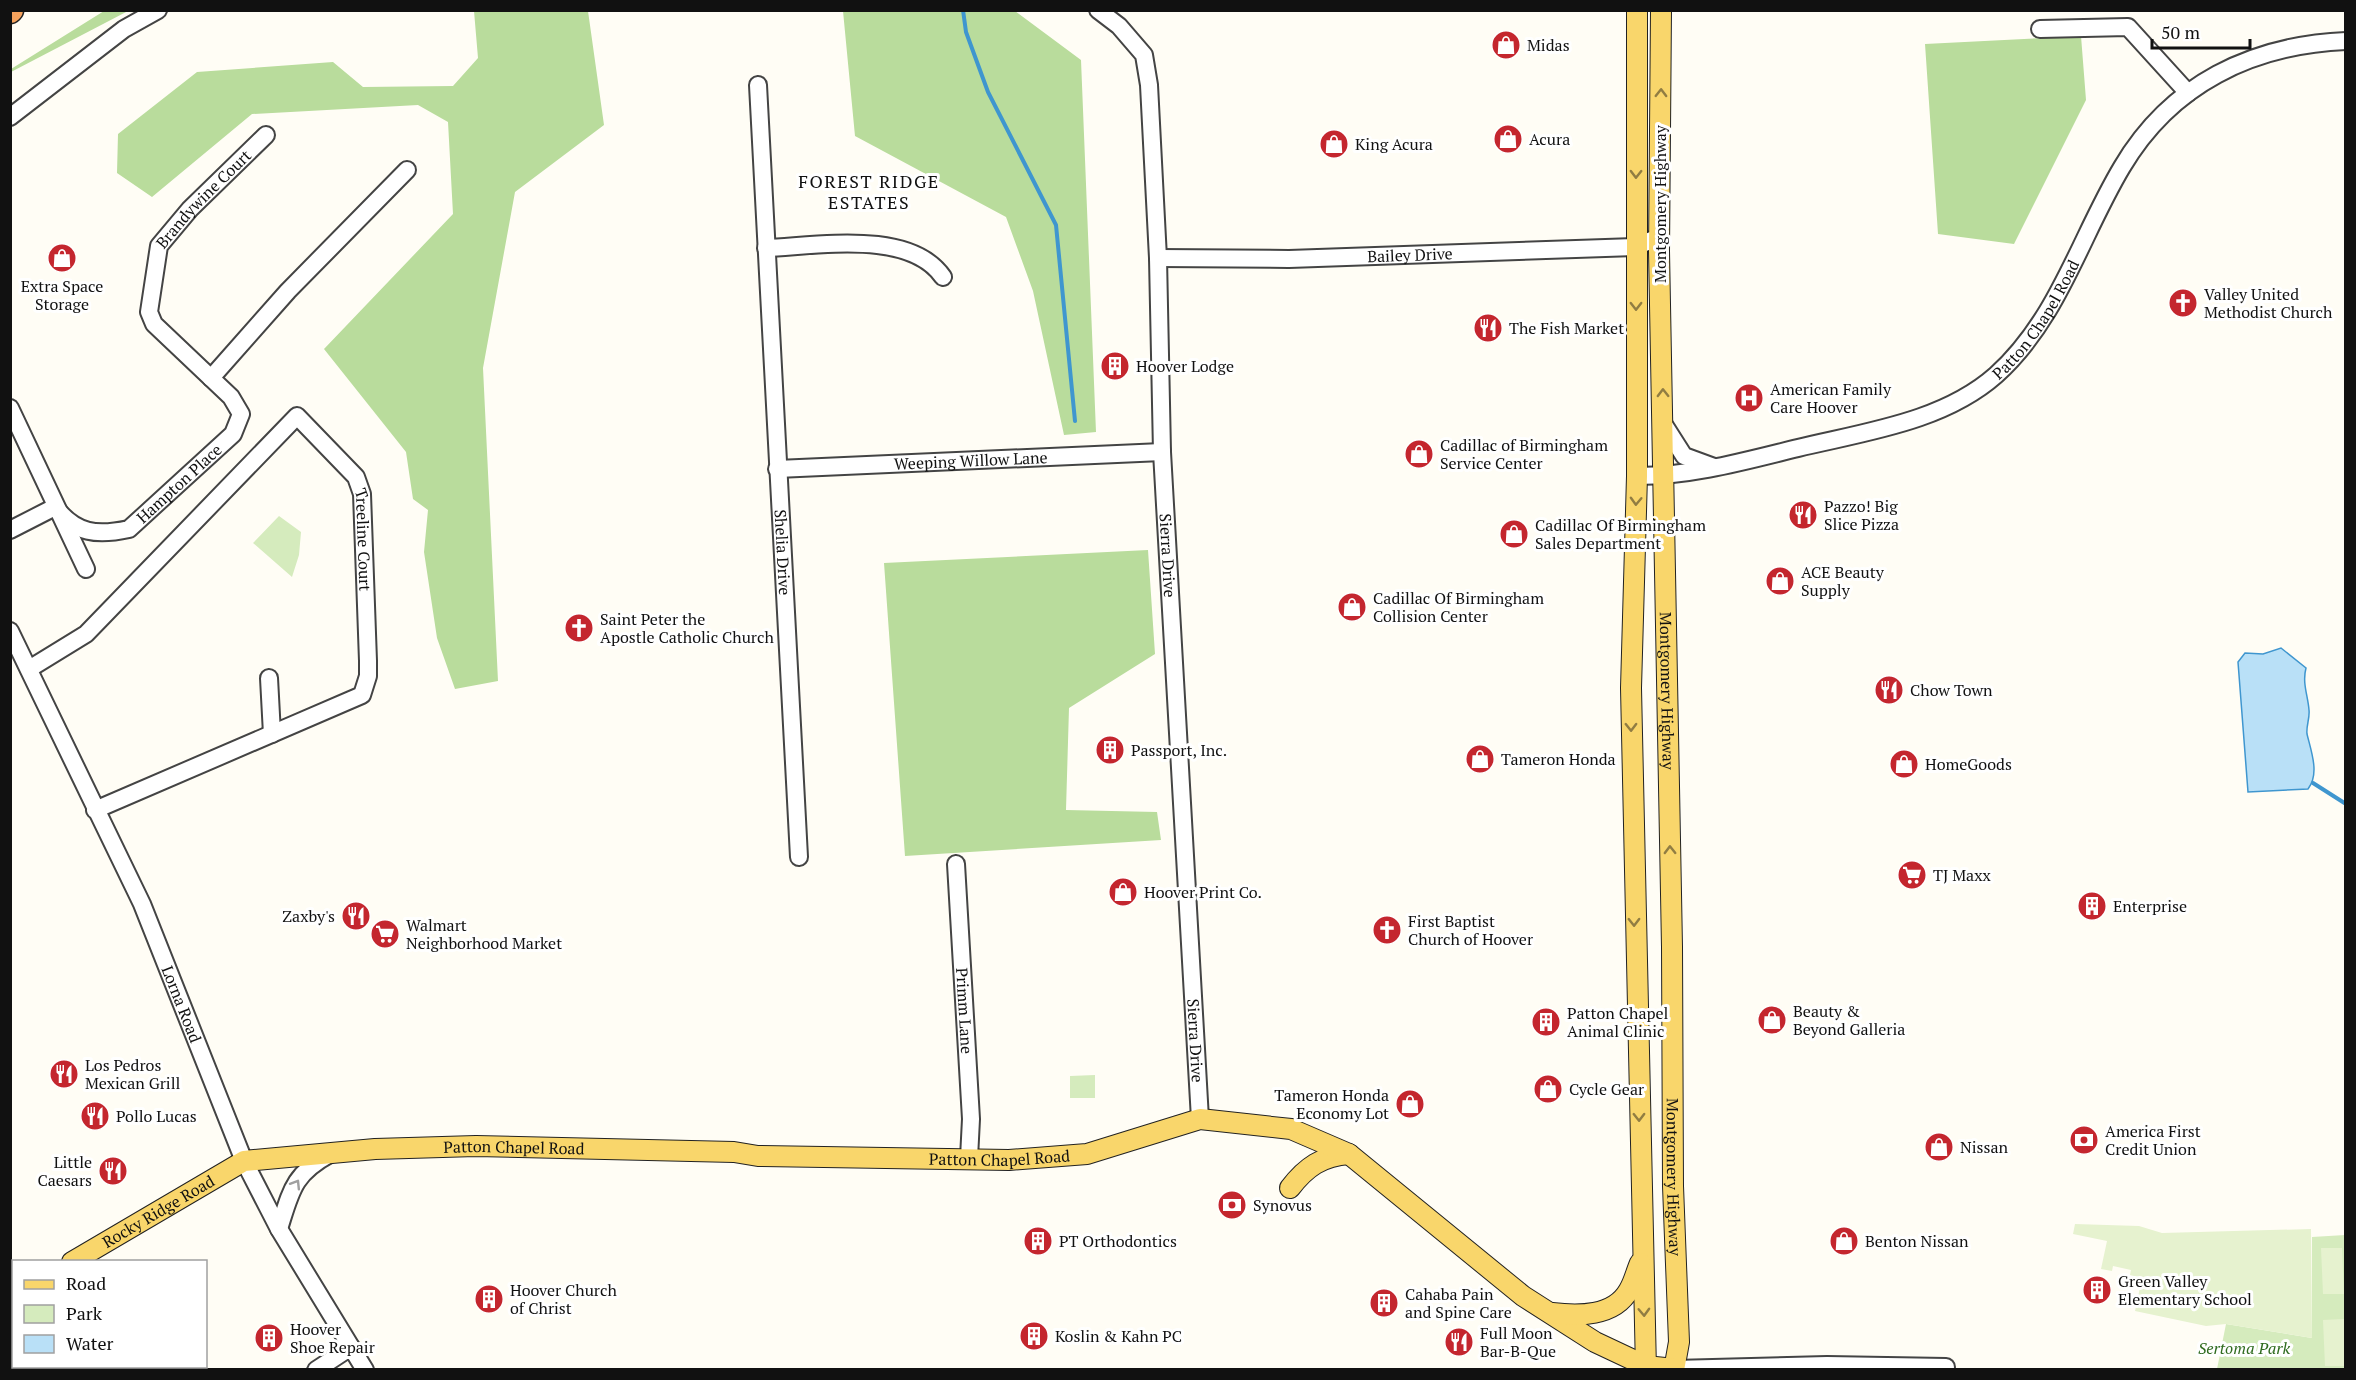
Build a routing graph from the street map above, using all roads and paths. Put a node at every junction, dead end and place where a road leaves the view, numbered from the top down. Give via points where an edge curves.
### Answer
1 (158, 10) edge
2 (1098, 10) edge
3 (1628, 10) edge
4 (1637, 10) edge
5 (1660, 10) edge
6 (2040, 29) dead end
7 (1637, 36) junction
8 (2346, 41) edge
9 (758, 85) dead end
10 (2188, 93) junction
11 (10, 117) edge
12 (266, 135) dead end
13 (407, 170) dead end
14 (1659, 237) junction
15 (1635, 247) junction
16 (766, 248) junction
17 (1158, 258) junction
18 (943, 277) dead end
19 (212, 378) junction
20 (10, 408) edge
21 (241, 414) joint
22 (1663, 423) junction
23 (1162, 452) junction
24 (777, 468) junction
25 (1715, 468) junction
26 (1637, 476) junction
27 (1665, 476) junction
28 (55, 507) junction
29 (10, 530) edge
30 (86, 569) dead end
31 (10, 631) edge
32 (29, 669) junction
33 (269, 678) dead end
34 (272, 734) junction
35 (95, 810) junction
36 (799, 857) dead end
37 (956, 864) dead end
38 (1200, 1119) junction
39 (332, 1153) junction
40 (1349, 1154) junction
41 (969, 1158) junction
42 (244, 1161) junction
43 (1290, 1188) dead end
44 (279, 1229) junction
45 (1643, 1255) junction
46 (75, 1260) edge
47 (1549, 1313) junction
48 (351, 1347) junction
49 (1946, 1367) dead end
50 (1646, 1368) edge
51 (1674, 1369) edge
52 (316, 1370) edge
53 (365, 1370) edge

1 - 11 street via 124,29
2 - 17 street, Sierra Drive via 1119,26 1144,55
3 - 7 main road
4 - 7 main road, Montgomery Highway
14 -> 5 main road, Montgomery Highway
6 - 10 street via 2128,27
7 -> 15 main road, Montgomery Highway
8 - 10 street, Patton Chapel Road via 2309,43 2260,54
9 - 16 street, Shelia Drive
10 - 25 street, Patton Chapel Road via 2140,140 2122,166 2044,319 1996,375 1972,393 1917,419
12 - 19 street, Brandywine Court via 190,209 159,246 156,257 149,312 154,324
13 - 19 street via 288,291
14 - 15 street, Bailey Drive
22 -> 14 main road, Montgomery Highway
15 - 17 street, Bailey Drive via 1289,259
15 -> 26 main road, Montgomery Highway
16 - 18 street via 894,246 924,259
16 - 24 street, Shelia Drive
17 - 23 street, Sierra Drive
19 - 21 street, Brandywine Court via 231,396
20 - 28 street
21 - 28 street, Hampton Place via 233,434 129,529 110,533 81,530 67,522
22 - 25 street via 1684,456
22 - 27 main road, Montgomery Highway
23 - 24 street, Weeping Willow Lane
23 - 38 street, Sierra Drive
24 - 36 street, Shelia Drive
25 - 27 street, Patton Chapel Road
26 - 27 street, Patton Chapel Road
26 -> 45 main road, Montgomery Highway via 1631,688
51 -> 27 main road, Montgomery Highway via 1679,1342 1673,1186
28 - 29 street
28 - 30 street
31 - 32 street, Lorna Road
32 - 34 street, Treeline Court via 86,634 297,416 356,477 362,494 368,675 362,695
32 - 35 street, Lorna Road
33 - 34 street
34 - 35 street, Treeline Court
35 - 42 street, Lorna Road via 142,904
37 - 41 street, Primm Lane via 971,1119
38 - 40 main road, Patton Chapel Road via 1291,1129
38 - 41 main road, Patton Chapel Road via 1087,1154 1009,1160
39 - 41 main road, Patton Chapel Road via 476,1146 734,1152 758,1156
39 - 42 main road, Patton Chapel Road
44 -> 39 street via 291,1191 307,1166
40 - 43 main road via 1329,1156 1314,1164
40 - 47 main road, Patton Chapel Road
42 - 44 street, Lorna Road
42 - 46 main road, Rocky Ridge Road
44 - 48 street, Lorna Road
45 - 47 main road via 1629,1291 1617,1305 1600,1312
45 -> 50 main road, Montgomery Highway
47 - 50 main road, Patton Chapel Road
48 - 52 street
48 - 53 street, Lorna Road
49 - 51 street
50 - 51 main road, Patton Chapel Road

